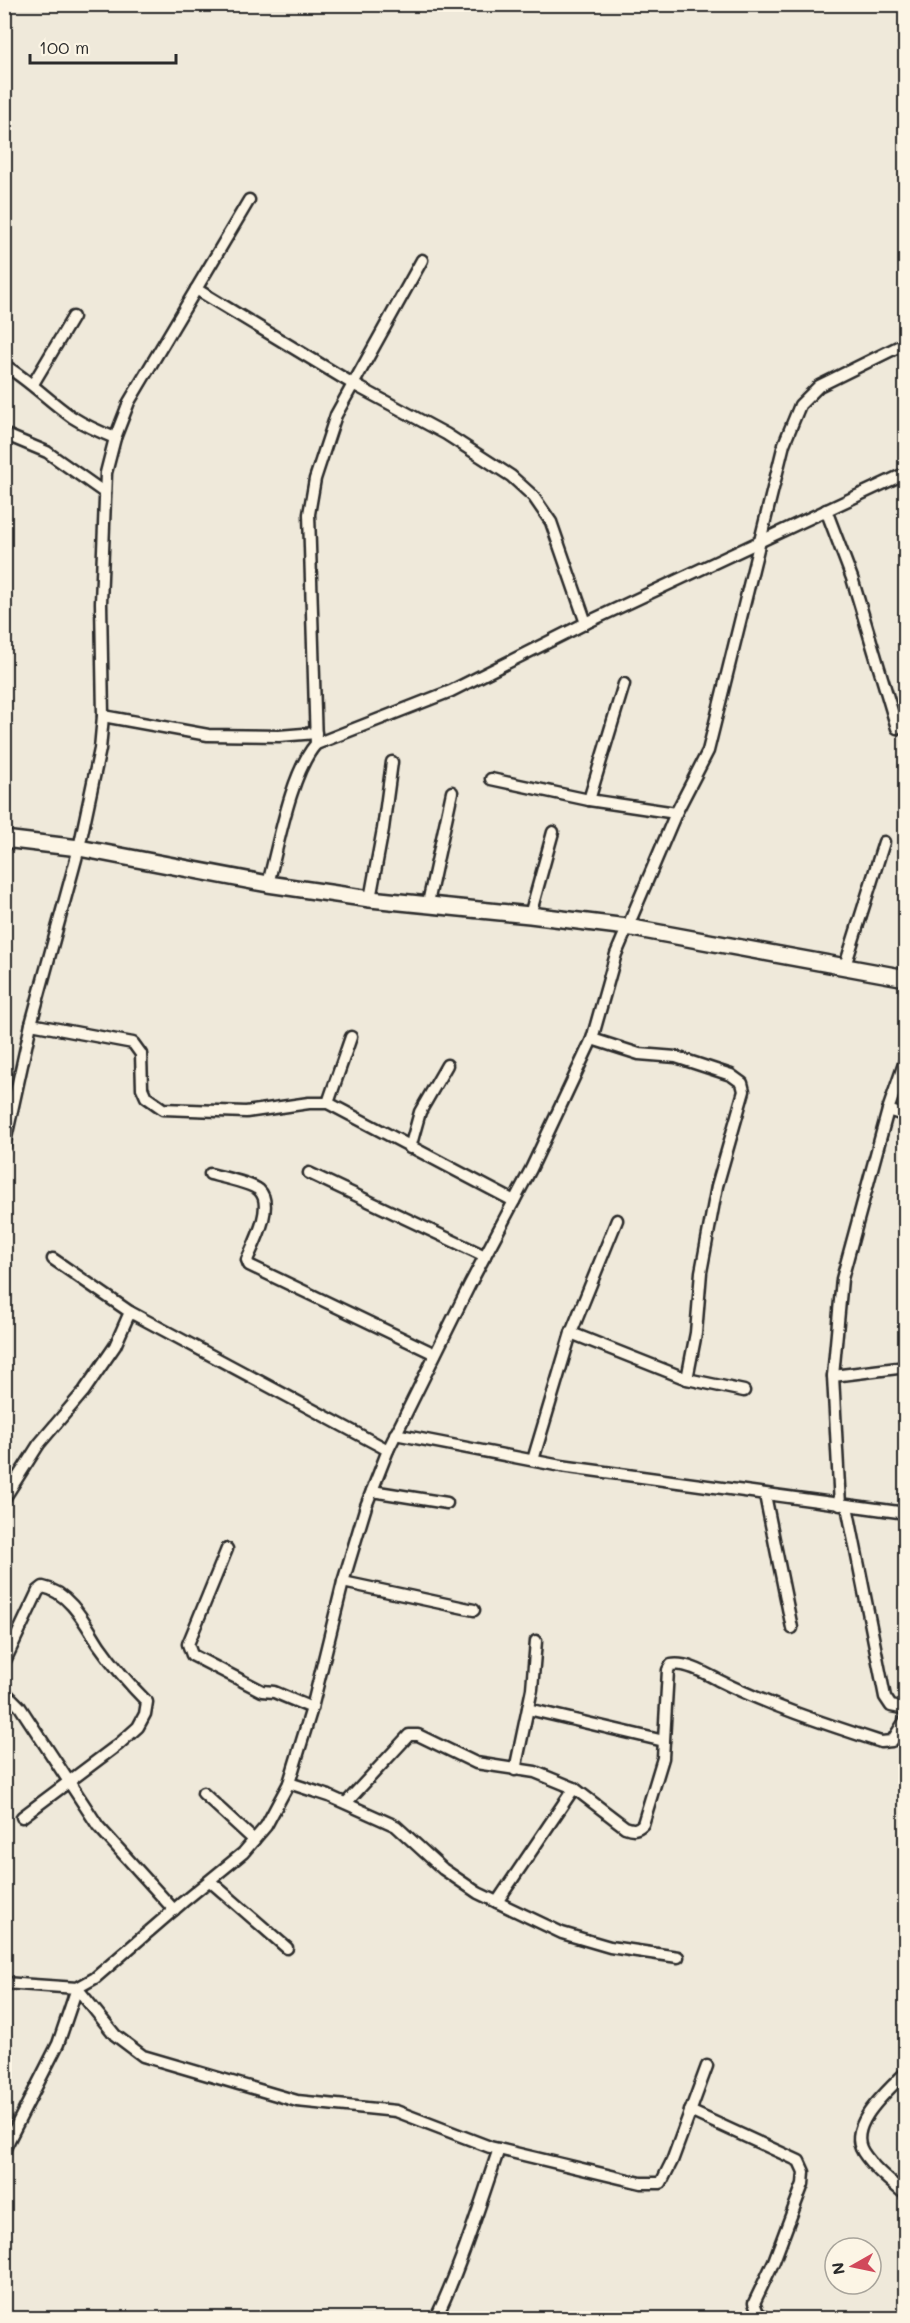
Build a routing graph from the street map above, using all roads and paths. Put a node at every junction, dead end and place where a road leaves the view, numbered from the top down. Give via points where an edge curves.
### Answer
1 (249, 200) dead end
2 (422, 260) dead end
3 (196, 289) junction
4 (73, 317) dead end
5 (906, 343) edge
6 (4, 365) edge
7 (33, 384) junction
8 (353, 384) junction
9 (4, 434) edge
10 (115, 438) junction
11 (906, 473) edge
12 (105, 493) junction
13 (826, 510) junction
14 (761, 540) junction
15 (586, 623) junction
16 (624, 684) dead end
17 (104, 716) junction
18 (897, 728) dead end
19 (316, 739) junction
20 (392, 762) dead end
21 (491, 779) dead end
22 (452, 792) dead end
23 (589, 800) junction
24 (676, 813) junction
25 (553, 832) dead end
26 (4, 838) edge
27 (884, 842) dead end
28 (79, 848) junction
29 (268, 884) junction
30 (370, 899) junction
31 (428, 903) junction
32 (530, 915) junction
33 (627, 927) junction
34 (845, 966) junction
35 (906, 978) edge
36 (31, 1023) junction
37 (351, 1037) dead end
38 (592, 1039) junction
39 (906, 1058) edge
40 (447, 1065) dead end
41 (328, 1103) junction
42 (888, 1110) junction
43 (906, 1116) edge
44 (4, 1147) edge
45 (410, 1148) junction
46 (309, 1173) dead end
47 (210, 1174) dead end
48 (514, 1201) junction
49 (617, 1220) dead end
50 (485, 1256) junction
51 (53, 1259) dead end
52 (130, 1312) junction
53 (572, 1334) junction
54 (435, 1354) junction
55 (906, 1367) edge
56 (833, 1376) junction
57 (687, 1379) junction
58 (744, 1391) dead end
59 (395, 1434) junction
60 (388, 1450) junction
61 (533, 1460) junction
62 (372, 1491) junction
63 (765, 1495) junction
64 (4, 1499) edge
65 (447, 1503) dead end
66 (843, 1506) junction
67 (906, 1513) edge
68 (227, 1550) dead end
69 (343, 1582) junction
70 (474, 1610) dead end
71 (792, 1628) dead end
72 (536, 1641) dead end
73 (4, 1664) edge
74 (4, 1691) edge
75 (312, 1708) junction
76 (528, 1709) junction
77 (906, 1709) edge
78 (906, 1719) edge
79 (664, 1741) junction
80 (516, 1770) junction
81 (69, 1782) junction
82 (289, 1783) junction
83 (574, 1788) junction
84 (202, 1793) dead end
85 (346, 1803) junction
86 (22, 1817) dead end
87 (254, 1840) junction
88 (210, 1881) junction
89 (497, 1902) junction
90 (174, 1910) junction
91 (287, 1948) dead end
92 (678, 1957) dead end
93 (4, 1983) edge
94 (77, 1988) junction
95 (707, 2066) dead end
96 (906, 2072) edge
97 (690, 2111) junction
98 (499, 2149) junction
99 (4, 2150) edge
100 (906, 2195) edge
101 (436, 2319) edge
102 (767, 2319) edge

1 - 3 street
2 - 8 street
3 - 8 street
3 - 10 street via 129,402
4 - 7 street
5 - 14 street via 819,386 800,405 784,444
6 - 7 street
7 - 10 street via 72,417
8 - 15 street via 446,434 511,476 533,496 551,522
8 - 19 street via 332,426 315,479 309,514
9 - 12 street via 47,452
10 - 12 street
11 - 13 street
12 - 17 street via 101,603
13 - 14 street
13 - 18 street via 852,578
14 - 15 street
14 - 24 street via 708,751
15 - 19 street via 451,691
16 - 23 street
17 - 19 street via 208,735
17 - 28 street
19 - 29 street via 296,782
20 - 30 street
21 - 23 street
22 - 31 street
23 - 24 street
24 - 33 street
25 - 32 street
26 - 28 street
27 - 34 street
28 - 29 street
28 - 36 street
29 - 30 street
30 - 31 street
31 - 32 street
32 - 33 street
33 - 34 street
33 - 38 street
34 - 35 street
36 - 41 street via 133,1043 141,1054 146,1097 163,1109 246,1112
36 - 44 street
37 - 41 street
38 - 48 street
38 - 57 street via 639,1054 676,1057 731,1075 742,1083 744,1091 717,1186 700,1272 696,1333
39 - 42 street
40 - 45 street via 420,1112
41 - 45 street
42 - 43 street
42 - 56 street via 842,1279
45 - 48 street
46 - 50 street
47 - 54 street via 258,1189 264,1197 263,1222 247,1260 249,1265
48 - 50 street
49 - 53 street
50 - 54 street
51 - 52 street
52 - 60 street
52 - 64 street via 115,1346 39,1444
53 - 57 street
53 - 61 street
54 - 59 street
55 - 56 street
56 - 66 street
57 - 58 street
59 - 60 street
59 - 61 street
60 - 62 street
61 - 63 street
62 - 65 street
62 - 69 street
63 - 66 street
63 - 71 street
66 - 67 street
66 - 77 street via 885,1697 891,1706
68 - 75 street via 188,1644 192,1655 262,1691
69 - 70 street
69 - 75 street
72 - 76 street
73 - 81 street via 38,1591 43,1587 51,1589 81,1614 99,1646 147,1702 138,1727
74 - 81 street via 20,1707
75 - 82 street
76 - 79 street
76 - 80 street
78 - 79 street via 892,1741 881,1742 753,1698 680,1664 671,1665 668,1670
79 - 83 street via 663,1758 639,1828 626,1827
80 - 83 street via 535,1772
80 - 85 street via 476,1762 418,1735 409,1735
81 - 86 street
81 - 90 street via 98,1826
82 - 85 street
82 - 87 street
83 - 89 street
84 - 87 street
85 - 89 street via 396,1826 443,1869
87 - 88 street
88 - 90 street
88 - 91 street
89 - 92 street via 562,1933 610,1947
90 - 94 street via 95,1978
93 - 94 street
94 - 98 street via 115,2035 143,2056 297,2101 396,2111
94 - 99 street via 58,2044
95 - 97 street
96 - 100 street via 860,2127 861,2150
97 - 98 street via 661,2183 641,2183
97 - 102 street via 799,2161 804,2172 774,2261 754,2303 758,2313
98 - 101 street via 461,2262

